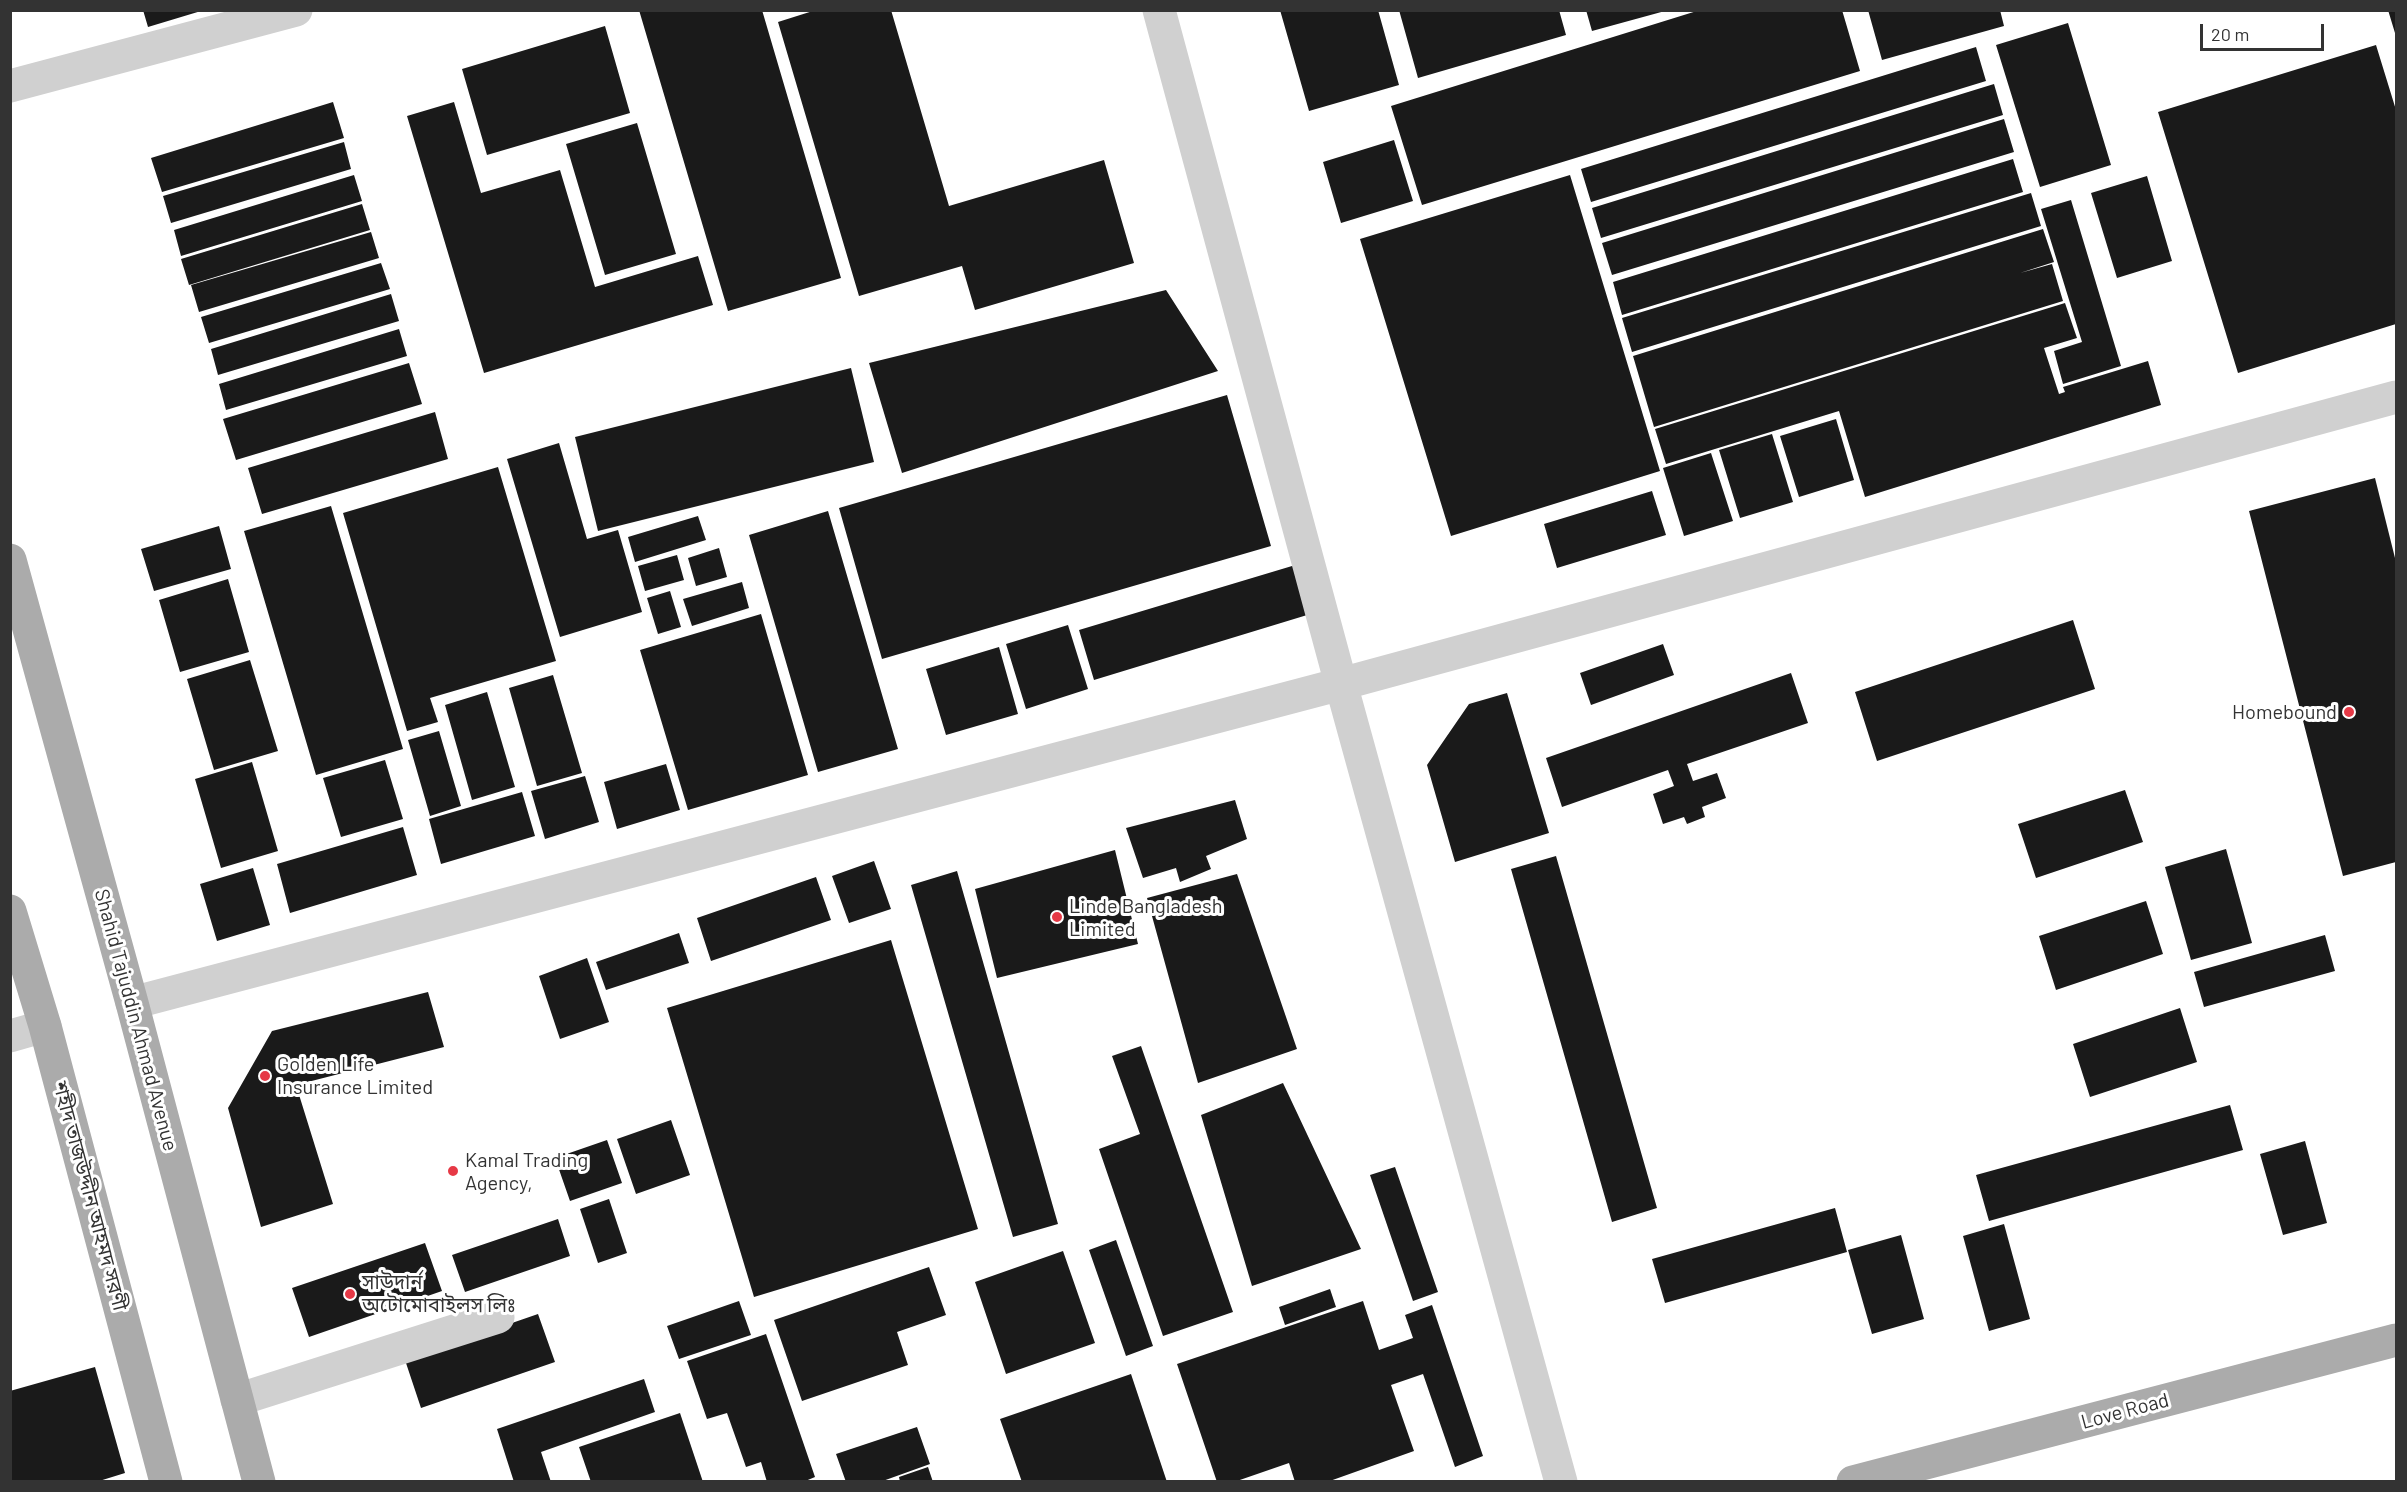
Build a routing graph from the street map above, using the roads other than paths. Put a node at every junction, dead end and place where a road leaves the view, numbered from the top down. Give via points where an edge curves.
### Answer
1 (296, 10) edge
2 (1159, 10) edge
3 (10, 86) edge
4 (2397, 397) edge
5 (10, 560) edge
6 (1341, 684) junction
7 (10, 911) edge
8 (132, 1003) junction
9 (45, 1026) junction
10 (10, 1036) edge
11 (498, 1317) dead end
12 (2397, 1340) edge
13 (237, 1400) junction
14 (166, 1482) edge
15 (259, 1482) edge
16 (1561, 1482) edge
17 (1852, 1482) edge

1 - 3 street
2 - 6 street
4 - 6 street
5 - 8 main road, Shahid Tajuddin Ahmad Avenue
6 - 8 street
6 - 16 street
7 - 9 main road, শহীদ তাজউদ্দীন আহমদ সরণী
8 - 13 main road, Shahid Tajuddin Ahmad Avenue
9 - 10 street
9 - 14 main road, শহীদ তাজউদ্দীন আহমদ সরণী
11 - 13 street
12 - 17 main road, Love Road
13 - 15 main road, Shahid Tajuddin Ahmad Avenue

